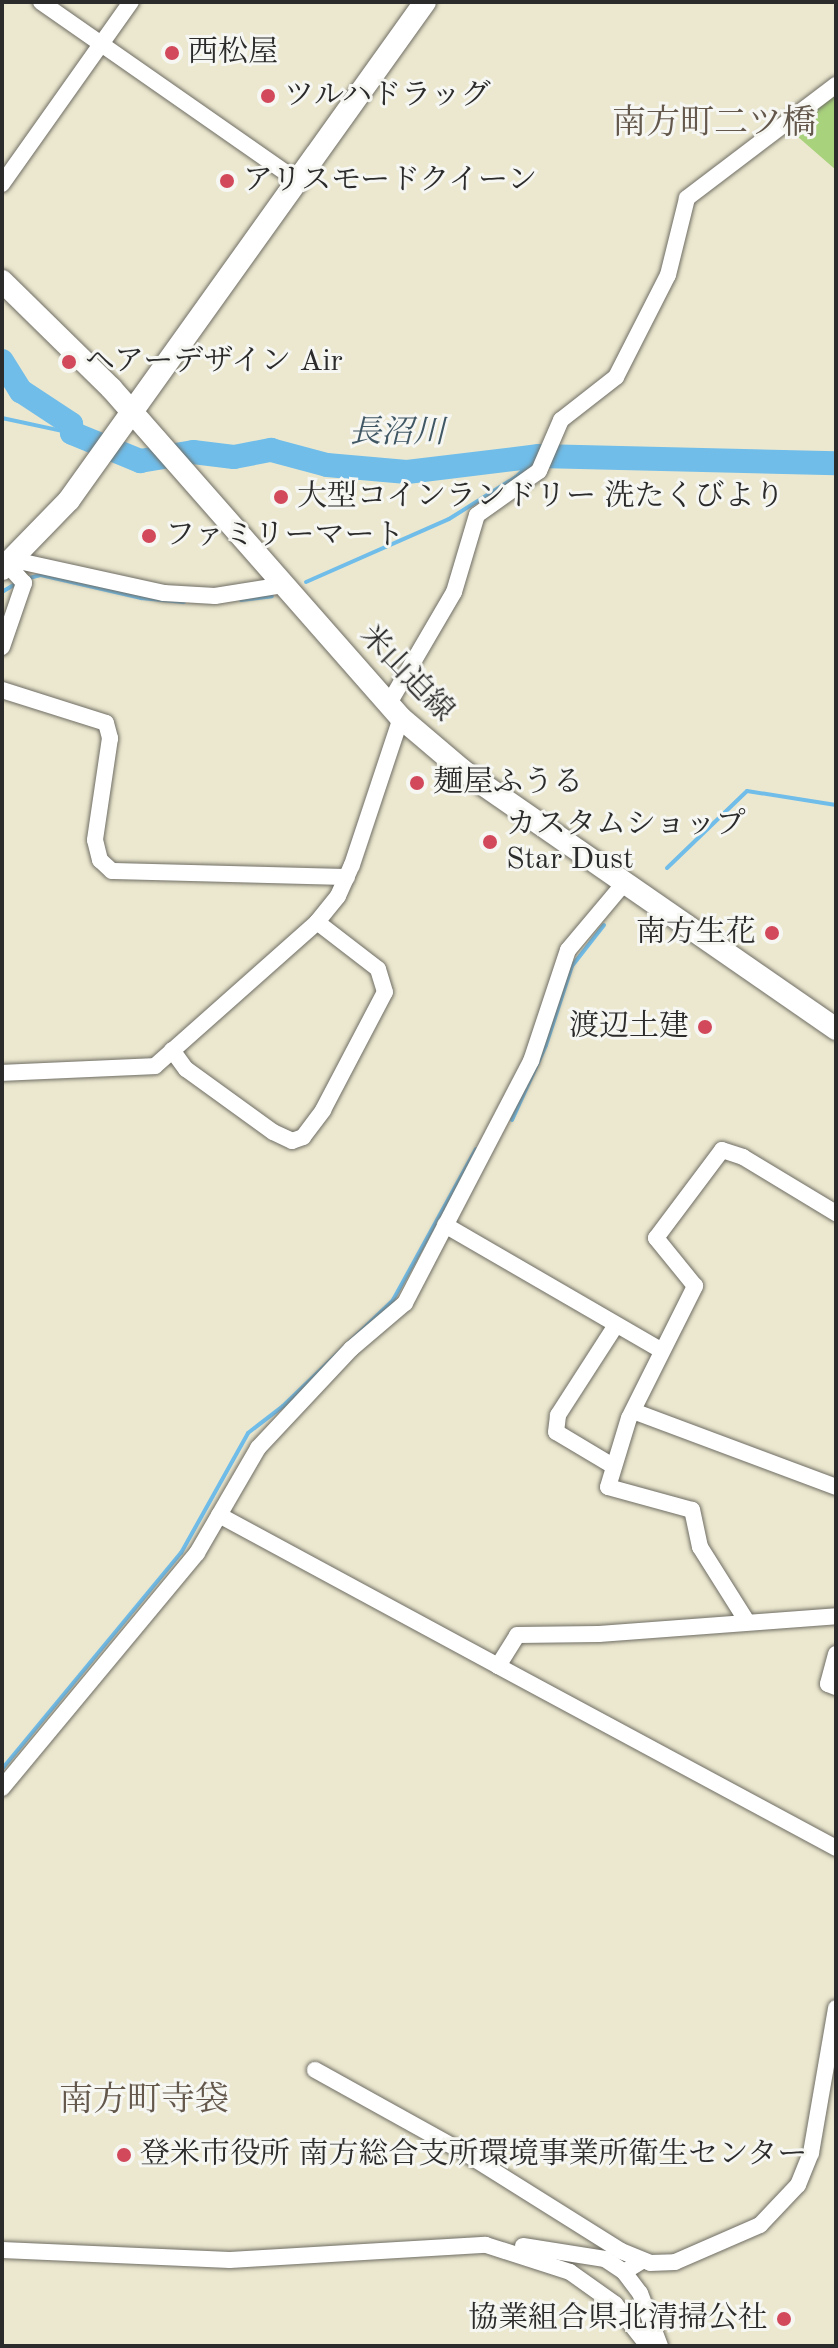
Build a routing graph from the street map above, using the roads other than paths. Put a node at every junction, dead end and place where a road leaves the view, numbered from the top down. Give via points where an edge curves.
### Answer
1 (41, 2) edge
2 (131, 2) edge
3 (425, 2) edge
4 (102, 44) junction
5 (836, 85) edge
6 (300, 183) junction
7 (2, 184) edge
8 (2, 281) edge
9 (132, 411) junction
10 (14, 571) edge
11 (284, 585) junction
12 (2, 647) edge
13 (2, 690) edge
14 (394, 711) junction
15 (347, 877) junction
16 (628, 884) junction
17 (317, 922) junction
18 (836, 1029) edge
19 (172, 1050) junction
20 (2, 1073) edge
21 (836, 1213) edge
22 (445, 1225) junction
23 (616, 1325) junction
24 (661, 1350) junction
25 (633, 1411) junction
26 (613, 1466) junction
27 (836, 1487) edge
28 (219, 1515) junction
29 (836, 1616) edge
30 (746, 1620) junction
31 (836, 1654) edge
32 (498, 1666) junction
33 (836, 1687) edge
34 (2, 1788) edge
35 (836, 1848) edge
36 (836, 2008) edge
37 (315, 2070) dead end
38 (486, 2245) junction
39 (2, 2250) edge
40 (643, 2260) junction
41 (624, 2272) junction
42 (648, 2346) edge
43 (660, 2346) edge

1 - 4 street
2 - 4 street
3 - 6 main road
4 - 6 street
4 - 7 street
5 - 14 street via 687,198 668,275 616,377 561,420 547,457 528,482 493,499 477,515 454,592
6 - 9 main road
8 - 9 main road, 米山迫線
9 - 10 main road
9 - 11 main road, 米山迫線
10 - 11 street via 164,593 226,595
10 - 12 street
11 - 14 main road, 米山迫線
13 - 15 street via 106,723 110,738 95,840 104,867 149,875
14 - 15 street
14 - 16 main road, 米山迫線 via 462,770
15 - 17 street
16 - 18 main road, 米山迫線
16 - 22 street via 568,950 531,1061
17 - 19 street
17 - 19 street via 378,969 385,992 323,1110 303,1137 292,1141 273,1132 186,1069
19 - 20 street via 155,1066
21 - 24 street via 743,1157 722,1150 656,1238 695,1286
22 - 23 street
22 - 28 street via 405,1303 351,1349 277,1426
23 - 24 street
23 - 26 street via 558,1415 556,1432
24 - 25 street
25 - 26 street
25 - 27 street
26 - 30 street via 608,1487 692,1510 700,1547
28 - 32 street
28 - 34 street via 197,1553
29 - 30 street
30 - 32 street via 599,1634 517,1635
31 - 33 street via 828,1684
32 - 35 street
36 - 40 street via 811,2153 790,2197 760,2225 704,2253 675,2262
37 - 40 street
38 - 39 street via 230,2260
38 - 41 street via 561,2250 605,2259
38 - 42 street via 570,2272 615,2304
40 - 41 street
41 - 43 street via 640,2293

